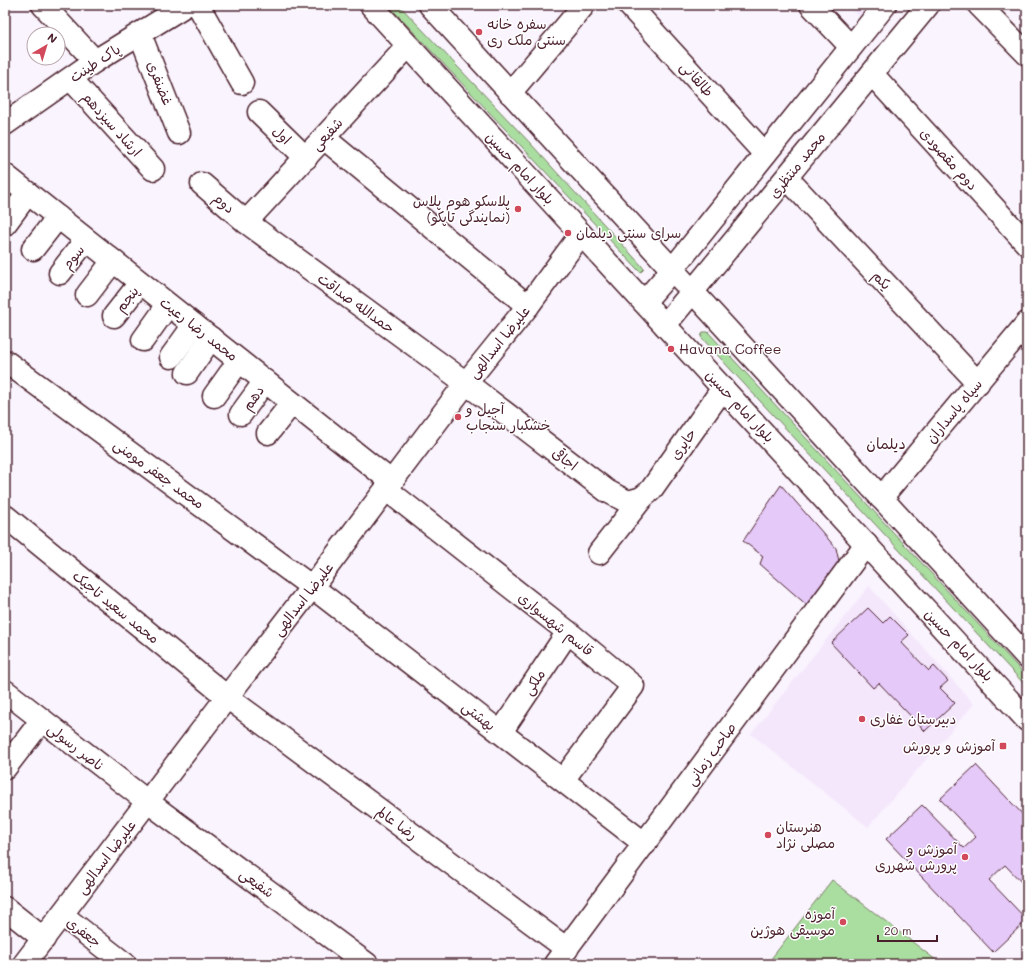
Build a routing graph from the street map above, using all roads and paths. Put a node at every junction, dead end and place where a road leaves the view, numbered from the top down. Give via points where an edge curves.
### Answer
1 (43, 5) edge
2 (186, 5) edge
3 (198, 5) edge
4 (371, 5) edge
5 (430, 5) edge
6 (584, 5) edge
7 (629, 5) edge
8 (812, 5) edge
9 (885, 5) edge
10 (928, 5) edge
11 (979, 5) edge
12 (140, 34) junction
13 (408, 46) junction
14 (851, 47) junction
15 (1027, 54) edge
16 (95, 62) junction
17 (872, 74) junction
18 (71, 79) junction
19 (242, 83) dead end
20 (510, 93) junction
21 (259, 112) dead end
22 (5, 123) edge
23 (179, 133) dead end
24 (324, 138) junction
25 (765, 154) junction
26 (306, 158) junction
27 (153, 169) dead end
28 (5, 175) edge
29 (787, 178) junction
30 (202, 184) dead end
31 (28, 193) junction
32 (722, 208) junction
33 (58, 218) junction
34 (246, 222) junction
35 (5, 224) edge
36 (744, 229) junction
37 (581, 234) junction
38 (86, 240) junction
39 (1027, 244) edge
40 (33, 249) dead end
41 (113, 261) junction
42 (672, 270) junction
43 (60, 273) dead end
44 (140, 283) junction
45 (693, 292) junction
46 (87, 295) dead end
47 (644, 302) junction
48 (168, 305) junction
49 (528, 306) junction
50 (114, 316) dead end
51 (1027, 323) edge
52 (194, 325) junction
53 (665, 325) junction
54 (211, 338) junction
55 (143, 340) dead end
56 (171, 358) dead end
57 (5, 361) edge
58 (239, 361) junction
59 (187, 373) dead end
60 (265, 381) junction
61 (978, 383) junction
62 (466, 384) junction
63 (722, 388) junction
64 (214, 396) dead end
65 (292, 403) junction
66 (241, 414) dead end
67 (268, 433) dead end
68 (390, 486) junction
69 (881, 498) junction
70 (635, 500) junction
71 (5, 516) edge
72 (866, 544) junction
73 (599, 553) dead end
74 (312, 588) junction
75 (568, 632) junction
76 (1027, 657) edge
77 (5, 691) edge
78 (227, 697) junction
79 (42, 720) junction
80 (1027, 720) edge
81 (501, 732) junction
82 (5, 768) edge
83 (563, 780) junction
84 (148, 802) junction
85 (645, 844) junction
86 (5, 908) edge
87 (62, 915) junction
88 (44, 939) junction
89 (561, 956) edge
90 (24, 964) edge
91 (125, 964) edge
92 (367, 964) edge

1 - 16 street
2 - 12 street, پاک طینت
3 - 19 street
4 - 13 street, بلوار امام حسین
5 - 20 street
6 - 20 street
7 - 25 street, طالقانی
8 - 14 street
9 - 14 street
10 - 17 street, محمد منتظری
11 - 15 street
12 - 16 street, پاک طینت
12 - 23 street, غضنفری
13 - 24 street, شفیعی
13 - 37 street, بلوار امام حسین
14 - 25 street
16 - 18 street, پاک طینت
17 - 29 street, محمد منتظری
17 - 39 street, دوم مقصودی
18 - 22 street, پاک طینت
18 - 27 street, ارشاد سیزدهم
20 - 42 street
21 - 26 street, اول
24 - 26 street, شفیعی
24 - 49 street
25 - 32 street
26 - 34 street, شفیعی
28 - 31 street, محمد رضا رعیت
29 - 36 street, محمد منتظری
29 - 61 street, یکم
30 - 34 street, دوم
31 - 33 street, محمد رضا رعیت
31 - 35 street
32 - 36 street
32 - 42 street
33 - 38 street, محمد رضا رعیت
33 - 40 street
34 - 62 street, حمدالله صداقت
36 - 45 street, محمد منتظری
37 - 47 street, بلوار امام حسین
37 - 49 street, علیرضا اسدالهی
38 - 41 street, محمد رضا رعیت
38 - 43 street, سوم
41 - 44 street, محمد رضا رعیت
41 - 46 street
42 - 45 street
42 - 47 street
44 - 48 street, محمد رضا رعیت
44 - 50 street, پنجم
45 - 53 street, محمد منتظری
45 - 69 street
47 - 53 street, بلوار امام حسین
48 - 52 street, محمد رضا رعیت
48 - 55 street
49 - 62 street, علیرضا اسدالهی
51 - 61 street, سپاه پاسداران
52 - 54 street, محمد رضا رعیت
52 - 56 street
53 - 63 street, بلوار امام حسین
54 - 58 street, محمد رضا رعیت
54 - 59 street
57 - 74 street, محمد جعفر مومنی
58 - 60 street, محمد رضا رعیت
58 - 64 street
60 - 65 street, محمد رضا رعیت
60 - 66 street, دهم
61 - 69 street, سپاه پاسداران
62 - 68 street, علیرضا اسدالهی
62 - 70 street, اجاقی via 607,491
63 - 70 street, حایری via 652,490
63 - 72 street, بلوار امام حسین
65 - 67 street
65 - 68 street, محمد رضا رعیت
68 - 74 street, علیرضا اسدالهی
68 - 75 street, قاسم شهسواری
69 - 76 street
70 - 73 street, حایری
71 - 78 street, محمد سعید تاجیک
72 - 80 street, بلوار امام حسین
72 - 85 street, صاحب زمانی
74 - 78 street, علیرضا اسدالهی
74 - 81 street, بهشتی
75 - 81 street, ملکی
75 - 83 street, قاسم شهسواری via 633,686
77 - 79 street, ناصر رسولی
78 - 84 street, علیرضا اسدالهی
78 - 89 street, رضا عالم
79 - 82 street
79 - 84 street, ناصر رسولی
81 - 83 street, بهشتی
83 - 85 street, بهشتی
84 - 87 street, علیرضا اسدالهی
84 - 92 street, شفیعی
85 - 89 street, صاحب زمانی
86 - 88 street
87 - 88 street, علیرضا اسدالهی
87 - 91 street, جعفری
88 - 90 street, علیرضا اسدالهی

